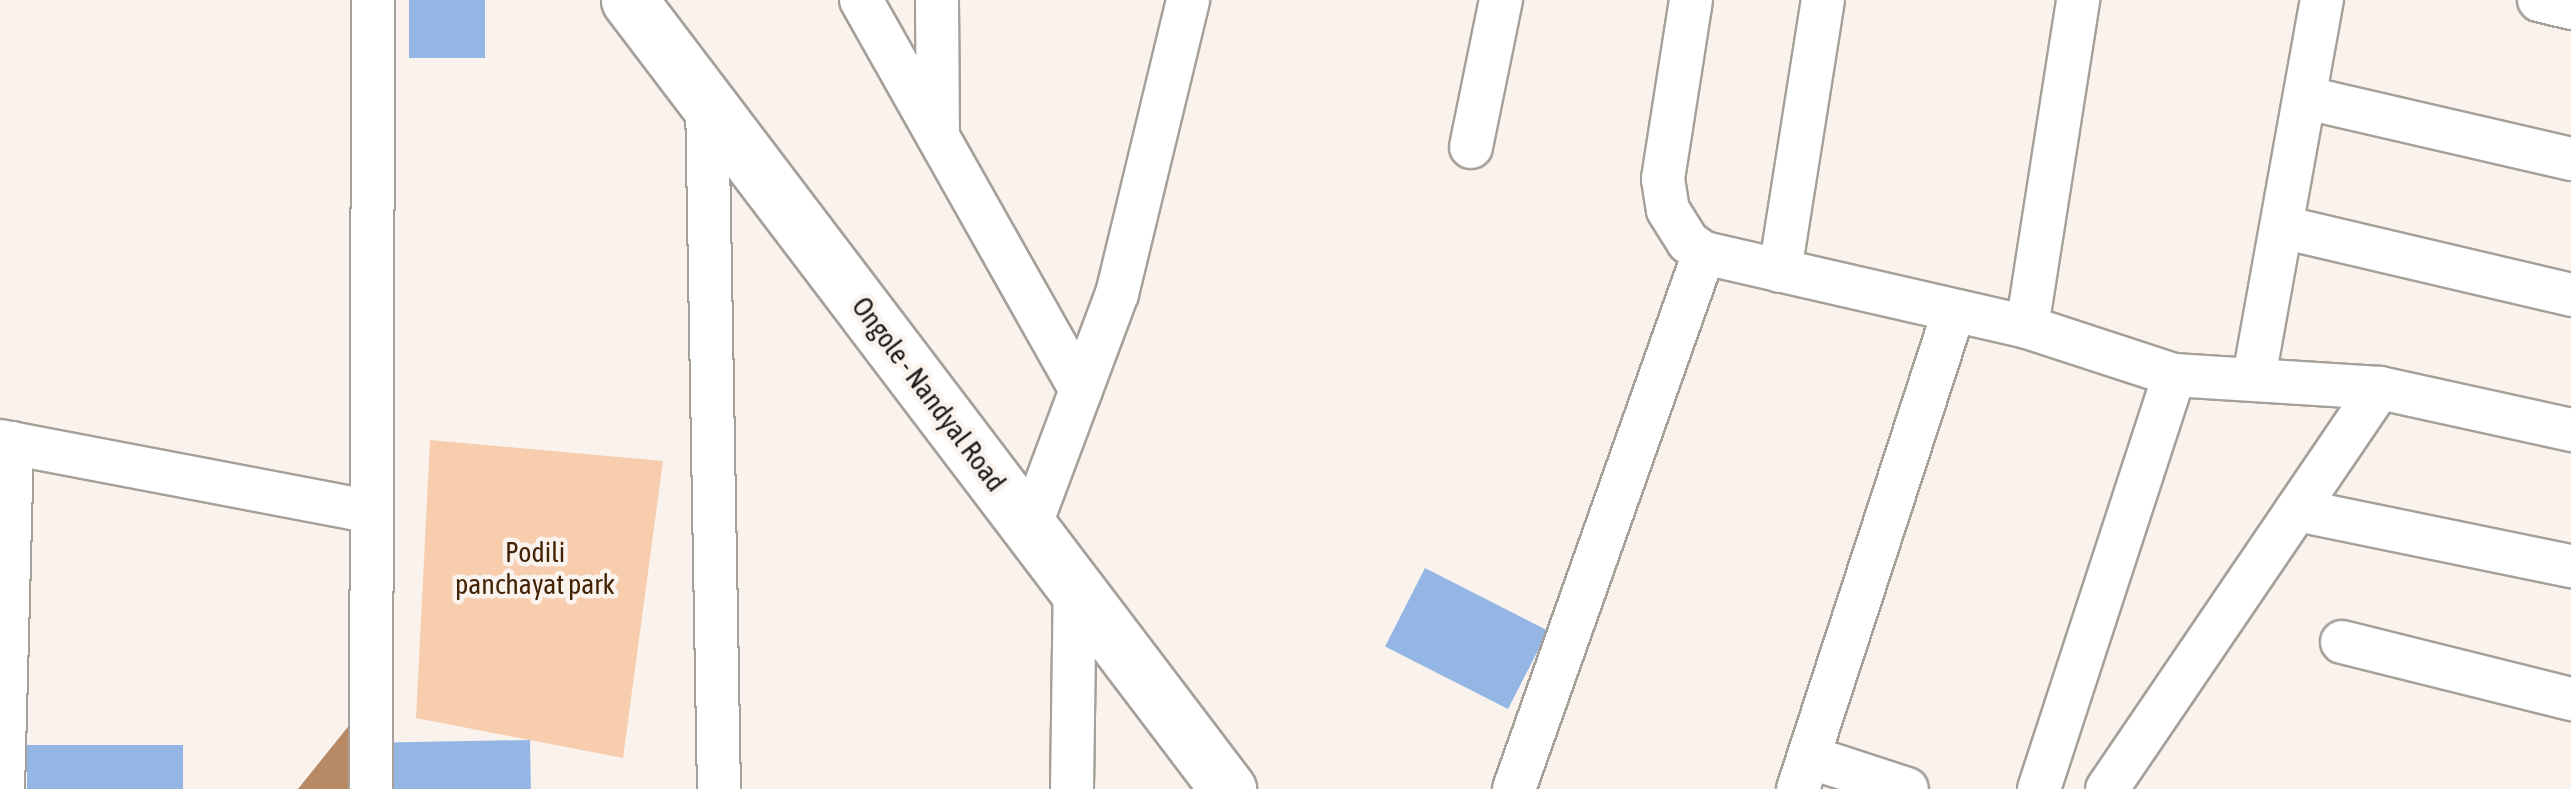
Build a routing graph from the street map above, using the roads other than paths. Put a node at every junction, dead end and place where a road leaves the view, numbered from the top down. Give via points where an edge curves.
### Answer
1 (373, 0) edge
2 (629, 0) edge
3 (861, 0) edge
4 (937, 0) edge
5 (1188, 0) edge
6 (1501, 0) edge
7 (1691, 0) edge
8 (1823, 0) edge
9 (2078, 0) edge
10 (2322, 0) edge
11 (2539, 0) edge
12 (2571, 8) edge
13 (707, 98) junction
14 (2307, 98) junction
15 (938, 140) junction
16 (1471, 147) dead end
17 (2571, 158) edge
18 (2282, 227) junction
19 (1704, 253) junction
20 (1780, 272) junction
21 (2571, 296) edge
22 (1954, 311) junction
23 (2027, 327) junction
24 (2174, 375) junction
25 (2254, 377) junction
26 (2380, 388) junction
27 (1080, 390) junction
28 (2571, 430) edge
29 (6, 442) edge
30 (2297, 510) junction
31 (368, 511) junction
32 (1030, 529) junction
33 (2571, 566) edge
34 (1075, 585) junction
35 (2342, 642) dead end
36 (2571, 698) edge
37 (1803, 773) edge
38 (3, 789) edge
39 (371, 789) edge
40 (719, 789) edge
41 (1072, 789) edge
42 (1228, 789) edge
43 (1514, 789) edge
44 (1907, 789) edge
45 (2039, 789) edge
46 (2107, 789) edge

1 - 31 street
2 - 13 main road, Ongole - Nandyal Road
3 - 15 street
4 - 15 street
5 - 27 street via 1116,294
6 - 16 street
7 - 19 street via 1663,179 1668,210
8 - 20 street
9 - 23 street
10 - 14 street
11 - 12 street
13 - 32 main road, Ongole - Nandyal Road
13 - 40 street
14 - 17 street
14 - 18 street
15 - 27 street
18 - 21 street
18 - 25 street
19 - 20 street
19 - 43 street
20 - 22 street
22 - 23 street
22 - 37 street
23 - 24 street
24 - 25 street
24 - 45 street
25 - 26 street
26 - 28 street
26 - 30 street
27 - 32 street
29 - 31 street
29 - 38 street
30 - 33 street
30 - 46 street
31 - 39 street
32 - 34 main road, Ongole - Nandyal Road
34 - 41 street
34 - 42 main road, Ongole - Nandyal Road
35 - 36 street
37 - 44 street

